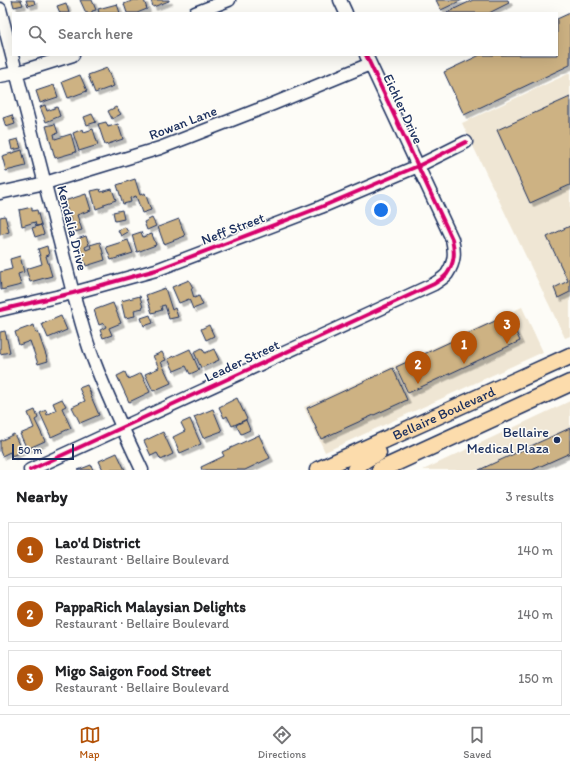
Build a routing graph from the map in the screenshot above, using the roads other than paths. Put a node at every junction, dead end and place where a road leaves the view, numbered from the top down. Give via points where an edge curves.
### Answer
1 (229, 0) edge
2 (340, 0) edge
3 (0, 9) edge
4 (198, 12) edge
5 (346, 12) edge
6 (70, 56) edge
7 (368, 60) edge
8 (16, 73) junction
9 (0, 76) edge
10 (466, 142) dead end
11 (418, 166) junction
12 (45, 183) junction
13 (0, 193) edge
14 (453, 260) joint
15 (73, 293) junction
16 (0, 310) edge
17 (566, 358) edge
18 (570, 376) edge
19 (570, 383) edge
20 (435, 417) junction
21 (122, 428) junction
22 (342, 465) edge
23 (30, 470) edge
24 (142, 470) edge
25 (318, 470) edge
26 (355, 470) edge
27 (380, 470) edge

1 - 4 street
2 - 5 street
3 - 8 street, Kendalia Drive
6 - 8 street
7 - 11 street, Eichler Drive
7 - 12 street, Rowan Lane via 273,104 160,148
8 - 9 street
8 - 12 street, Kendalia Drive
10 - 11 street, Neff Street
11 - 14 street, Eichler Drive via 452,239
11 - 15 street, Neff Street via 321,207 156,270
12 - 13 street, Rowan Lane
12 - 15 street, Kendalia Drive
14 - 21 street, Leader Street via 446,275 434,284
15 - 16 street, Neff Street
15 - 21 street, Kendalia Drive via 93,359
17 - 18 main road
17 - 20 main road, Bellaire Boulevard
19 - 27 main road, Bellaire Boulevard
20 - 22 main road, Bellaire Boulevard
20 - 26 main road via 403,442 360,463
21 - 23 street, Leader Street
21 - 24 street, Kendalia Drive
22 - 25 main road, Bellaire Boulevard

